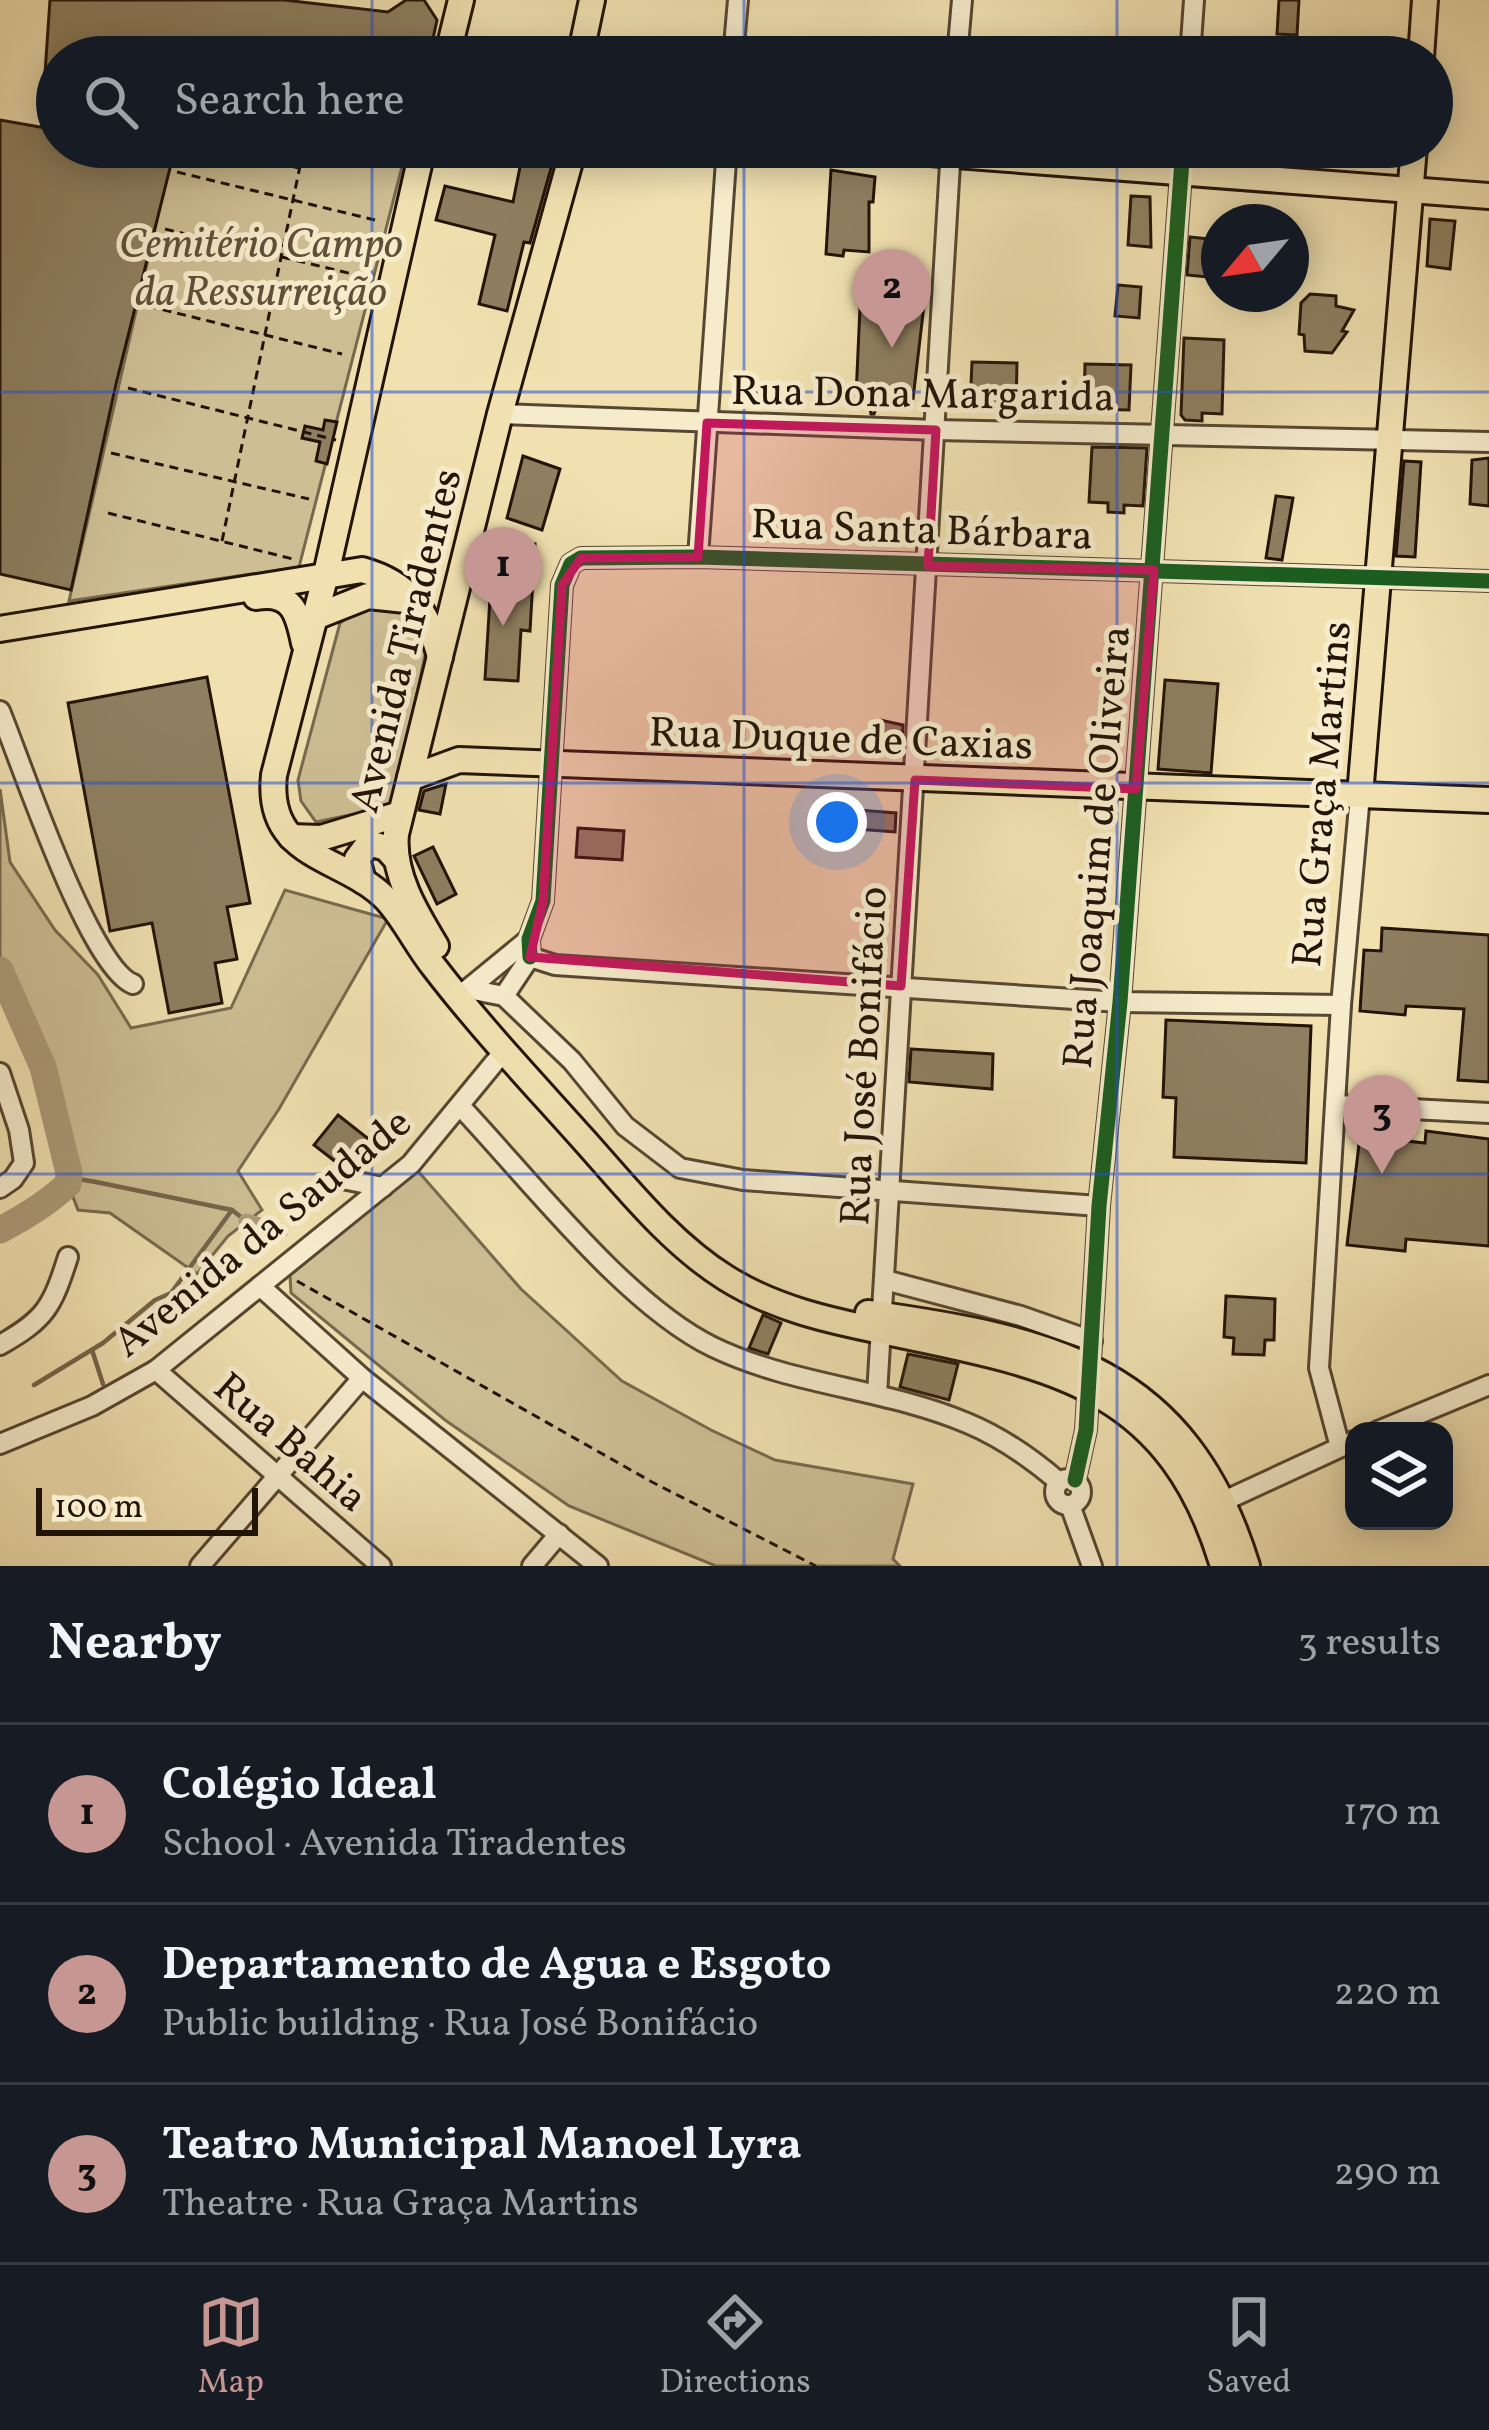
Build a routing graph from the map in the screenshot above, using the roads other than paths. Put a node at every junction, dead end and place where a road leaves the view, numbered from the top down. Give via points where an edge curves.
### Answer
1 (461, 0) edge
2 (592, 0) edge
3 (738, 0) edge
4 (962, 0) edge
5 (1194, 0) edge
6 (1425, 0) edge
7 (452, 36) edge
8 (584, 36) edge
9 (735, 36) edge
10 (959, 36) edge
11 (1191, 36) edge
12 (1422, 36) edge
13 (418, 168) edge
14 (568, 168) edge
15 (725, 168) edge
16 (949, 168) edge
17 (1182, 168) edge
18 (1244, 168) edge
19 (1413, 168) edge
20 (1411, 190) junction
21 (1489, 196) edge
22 (500, 414) junction
23 (707, 423) junction
24 (935, 430) junction
25 (1164, 434) junction
26 (1388, 441) junction
27 (1489, 442) edge
28 (698, 557) junction
29 (928, 566) junction
30 (1154, 570) junction
31 (326, 574) junction
32 (1378, 576) junction
33 (1489, 581) edge
34 (417, 602) junction
35 (315, 617) junction
36 (0, 628) edge
37 (0, 643) edge
38 (304, 646) junction
39 (441, 660) junction
40 (0, 711) edge
41 (551, 764) junction
42 (410, 778) junction
43 (915, 780) junction
44 (1136, 789) junction
45 (1360, 795) junction
46 (1489, 800) edge
47 (400, 814) junction
48 (291, 837) junction
49 (395, 858) junction
50 (363, 881) junction
51 (529, 948) junction
52 (133, 984) dead end
53 (901, 986) junction
54 (468, 989) junction
55 (504, 996) junction
56 (1120, 1002) junction
57 (1341, 1005) junction
58 (498, 1036) junction
59 (0, 1073) edge
60 (484, 1078) junction
61 (1335, 1105) junction
62 (461, 1107) junction
63 (1489, 1113) edge
64 (342, 1179) dead end
65 (383, 1187) junction
66 (0, 1188) edge
67 (889, 1192) junction
68 (1099, 1206) junction
69 (68, 1257) dead end
70 (885, 1280) junction
71 (260, 1286) junction
72 (882, 1323) junction
73 (0, 1345) edge
74 (1090, 1364) junction
75 (156, 1370) junction
76 (362, 1378) junction
77 (1489, 1385) edge
78 (877, 1395) junction
79 (1400, 1422) edge
80 (1345, 1439) edge
81 (0, 1444) edge
82 (1345, 1445) edge
83 (277, 1478) junction
84 (1067, 1481) junction
85 (1214, 1505) junction
86 (559, 1534) junction
87 (200, 1566) edge
88 (381, 1566) edge
89 (532, 1566) edge
90 (598, 1566) edge
91 (1092, 1566) edge
92 (1223, 1566) edge
93 (1246, 1566) edge

1 - 7 main road
2 - 8 main road
3 - 9 street
4 - 10 street
5 - 11 street
6 - 12 main road
13 - 31 main road
14 - 22 main road, Avenida Tiradentes
15 - 23 street
16 - 24 street, Rua José Bonifácio
17 - 25 street, Rua Joaquim de Oliveira
18 - 20 main road
19 - 20 main road, Rua Graça Martins
20 - 21 main road
20 - 26 main road, Rua Graça Martins
22 - 23 street, Rua Dona Margarida
22 - 39 main road, Avenida Tiradentes
23 - 24 street, Rua Dona Margarida
23 - 28 street
24 - 25 street, Rua Dona Margarida
24 - 29 street, Rua José Bonifácio
25 - 26 street, Rua Dona Margarida
25 - 30 street, Rua Joaquim de Oliveira
26 - 27 street, Rua Dona Margarida
26 - 32 main road, Rua Graça Martins
28 - 29 street, Rua Santa Bárbara
28 - 41 street, Rua Santa Bárbara via 592,556 572,564 562,585
29 - 30 street, Rua Santa Bárbara
29 - 43 street, Rua José Bonifácio
30 - 32 street, Rua Santa Bárbara
30 - 44 street, Rua Joaquim de Oliveira
31 - 34 main road via 384,576
31 - 35 main road
31 - 36 main road
32 - 33 street, Rua Santa Bárbara
32 - 45 main road, Rua Graça Martins
34 - 35 main road via 368,596
34 - 39 main road
35 - 38 main road
37 - 38 main road via 268,595 289,601
38 - 48 main road via 272,794
39 - 42 main road, Avenida Tiradentes
40 - 52 street via 91,935
41 - 42 main road, Rua Duque de Caxias via 459,760
41 - 43 main road, Rua Duque de Caxias
41 - 51 street via 544,902
42 - 47 main road, Avenida Tiradentes
43 - 44 main road, Rua Duque de Caxias
43 - 53 street, Rua José Bonifácio
44 - 45 main road, Rua Duque de Caxias
44 - 56 street, Rua Joaquim de Oliveira
45 - 46 main road, Rua Duque de Caxias
45 - 57 street, Rua Graça Martins
47 - 48 main road via 321,838
47 - 49 main road, Avenida Tiradentes
48 - 50 main road, Avenida Tiradentes
49 - 50 main road via 376,843 362,848
49 - 54 main road, Avenida Tiradentes via 416,912
50 - 58 main road, Avenida Tiradentes
51 - 53 street via 555,964
51 - 54 street
51 - 55 street
53 - 56 street
53 - 67 street, Rua José Bonifácio
54 - 55 street
54 - 58 main road, Avenida Tiradentes
55 - 67 street via 625,1126 680,1168
56 - 57 street
56 - 68 street, Rua Joaquim de Oliveira
57 - 61 street, Rua Graça Martins
58 - 60 street
58 - 60 street, Avenida da Saudade
58 - 72 main road, Avenida Tiradentes via 652,1216 699,1258 779,1304
59 - 66 street via 24,1163
60 - 62 street, Avenida da Saudade
61 - 63 street
61 - 80 street, Rua Graça Martins via 1319,1368
62 - 65 street, Avenida da Saudade
62 - 78 street via 663,1314 747,1362
64 - 65 street
65 - 71 street, Avenida da Saudade
67 - 68 street
67 - 70 street, Rua José Bonifácio
68 - 74 street, Rua Joaquim de Oliveira
69 - 73 street via 53,1304
70 - 72 street, Rua José Bonifácio
70 - 74 street via 1022,1316
71 - 75 street, Avenida da Saudade
71 - 76 street
72 - 74 main road, Avenida Tiradentes via 1005,1358
72 - 78 street, Rua José Bonifácio
74 - 84 street, Rua Joaquim de Oliveira via 1086,1430
74 - 85 main road, Avenida Tiradentes
75 - 81 street, Avenida da Saudade
75 - 83 street, Rua Bahia
76 - 83 street
76 - 86 street
77 - 79 street
78 - 84 street via 968,1423
82 - 85 street
83 - 87 street
83 - 88 street, Rua Bahia
84 - 91 street via 1056,1497 1070,1505
85 - 92 main road, Avenida Tiradentes
85 - 93 main road, Avenida Tiradentes
86 - 89 street
86 - 90 street

